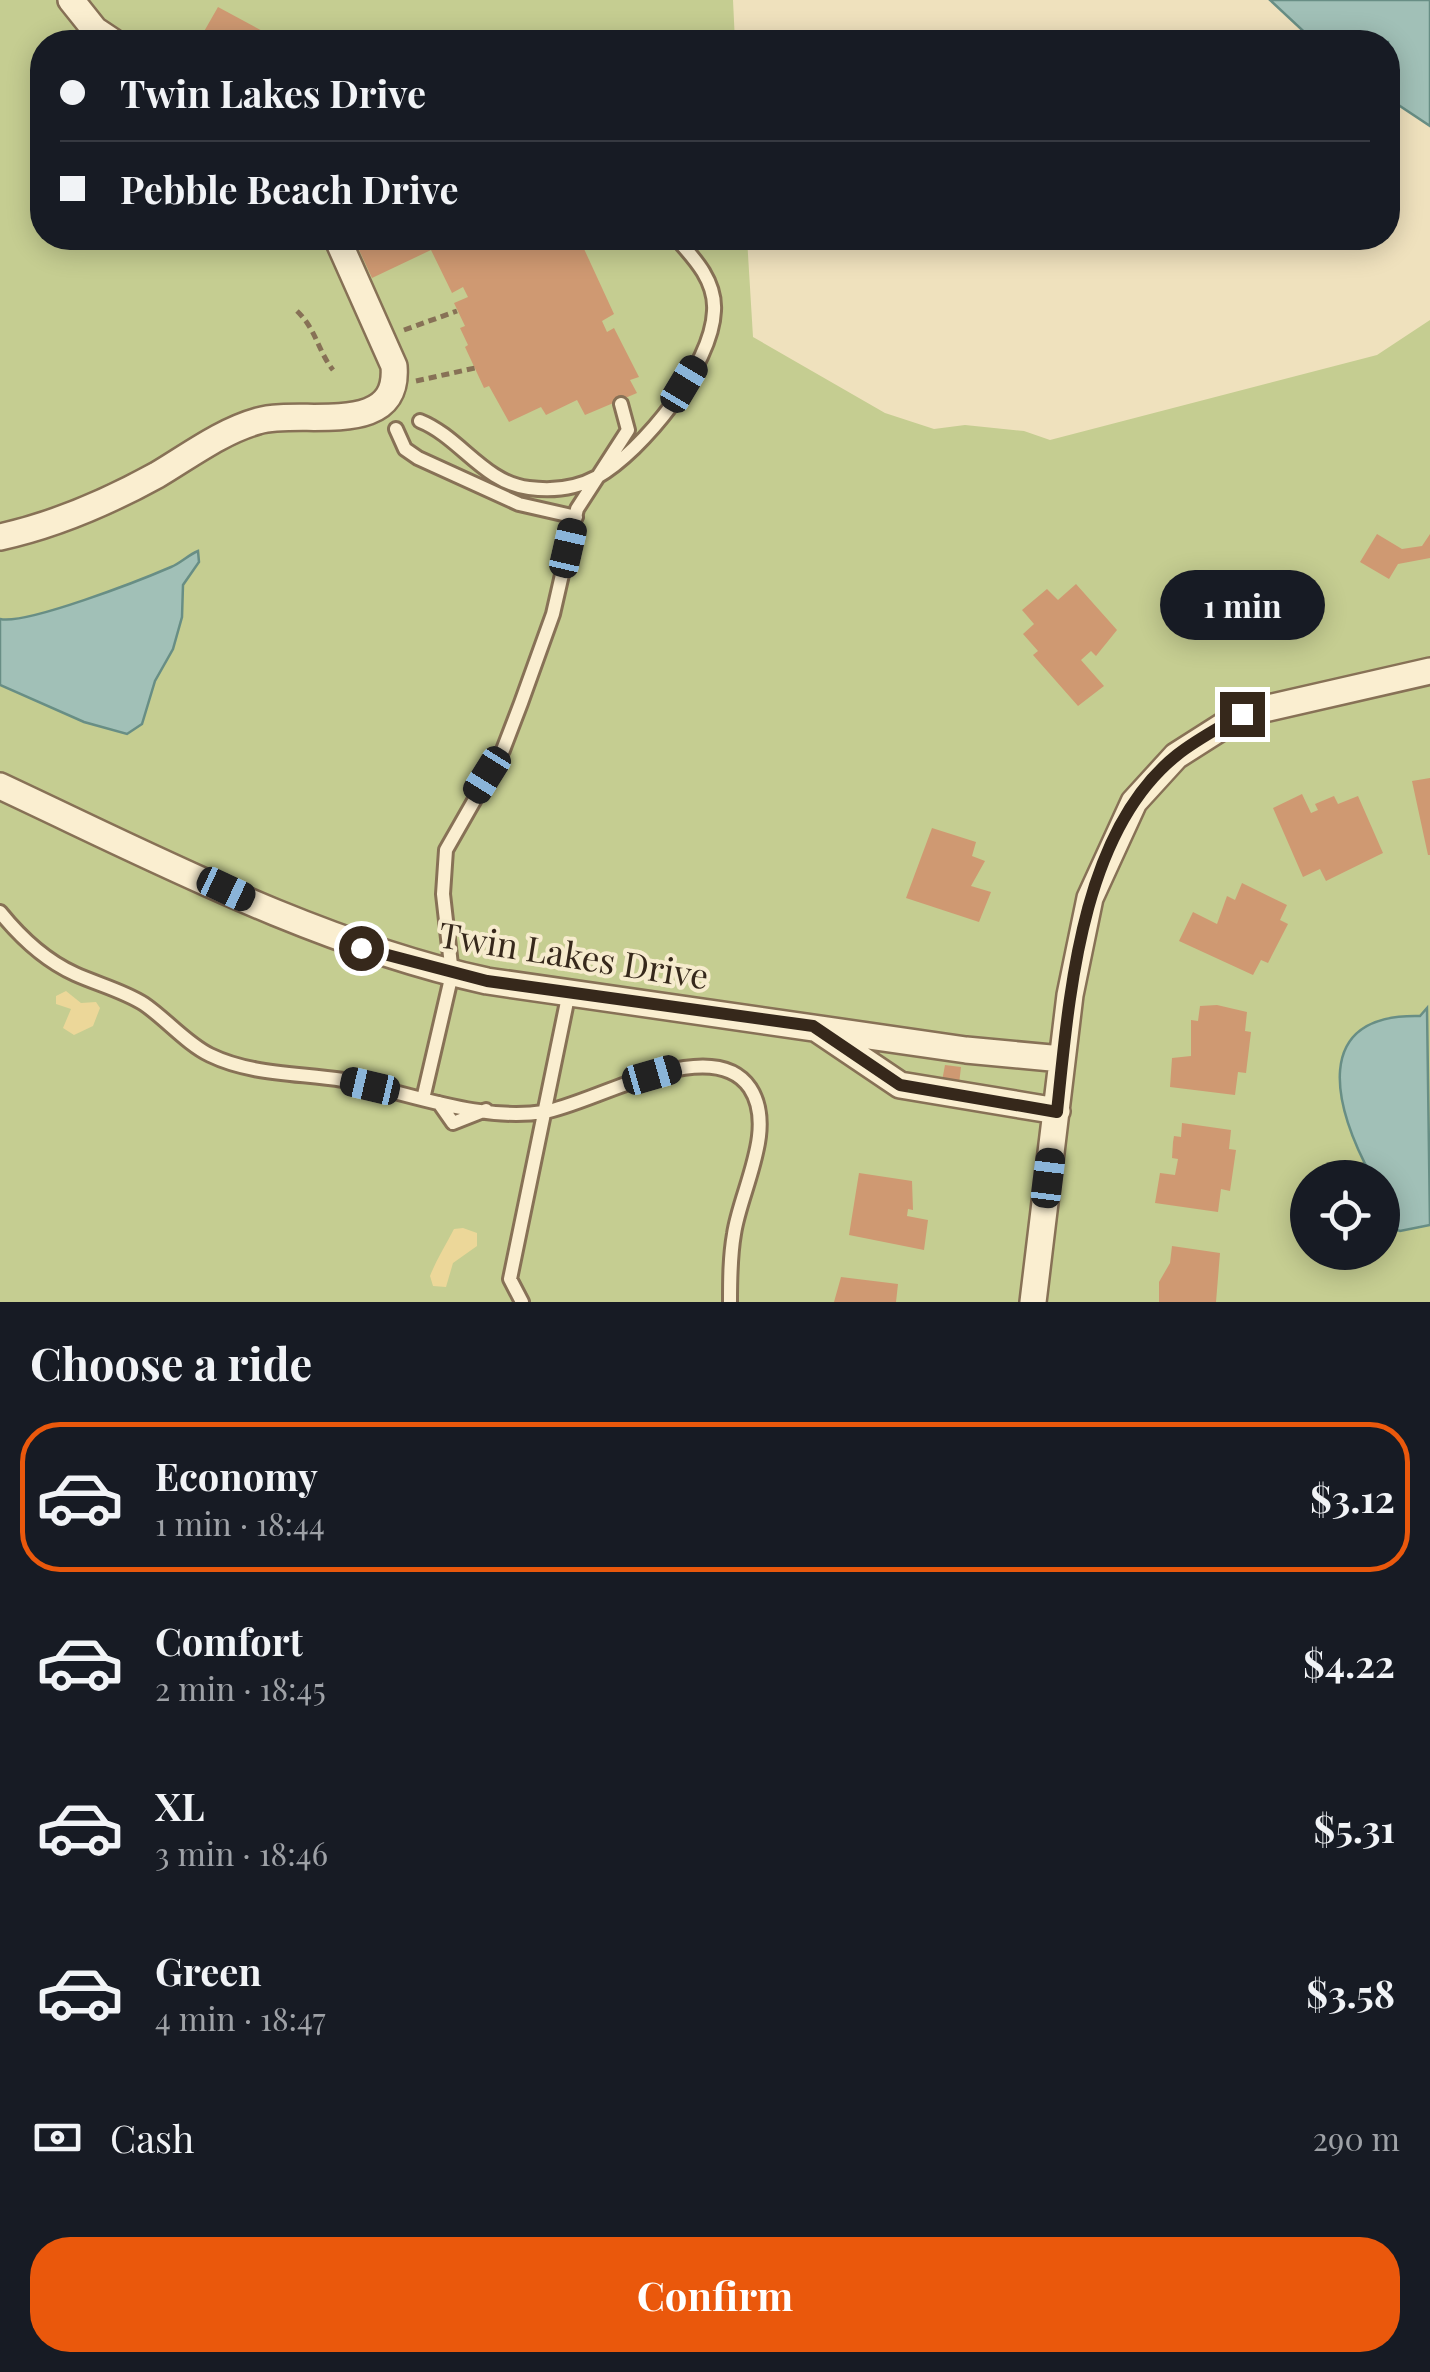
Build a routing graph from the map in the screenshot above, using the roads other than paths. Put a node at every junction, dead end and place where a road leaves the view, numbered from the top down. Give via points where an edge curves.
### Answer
1 (70, 0) edge
2 (95, 30) edge
3 (341, 250) edge
4 (685, 250) edge
5 (621, 404) dead end
6 (420, 421) dead end
7 (396, 429) dead end
8 (596, 478) junction
9 (576, 516) junction
10 (0, 537) edge
11 (1430, 671) edge
12 (0, 786) edge
13 (0, 912) edge
14 (452, 974) junction
15 (568, 992) junction
16 (813, 1026) junction
17 (1062, 1060) junction
18 (423, 1099) junction
19 (543, 1112) junction
20 (1057, 1112) junction
21 (522, 1302) edge
22 (730, 1302) edge
23 (1032, 1302) edge

1 - 2 street
3 - 10 street via 394,366 393,390 383,404 350,417 249,423 116,497
4 - 8 lane via 710,286 715,308 696,364 648,432
5 - 8 lane via 628,430
6 - 8 lane via 442,430 510,484 560,488
7 - 9 lane via 418,458 518,504
8 - 9 lane
9 - 14 lane via 553,614 509,734 446,850
11 - 17 street via 1242,714 1176,756 1134,802 1090,898
12 - 14 street, Twin Lakes Drive via 361,948
13 - 18 lane via 48,958 140,1001 208,1054 260,1070
14 - 15 street, Twin Lakes Drive
14 - 18 lane
15 - 16 street, Twin Lakes Drive
15 - 19 lane
16 - 17 street, Twin Lakes Drive
16 - 20 street, Twin Lakes Drive via 900,1085
17 - 20 street
18 - 19 lane
19 - 21 lane via 510,1280
19 - 22 lane via 678,1068 726,1071 744,1081 760,1115 734,1235
20 - 23 street

